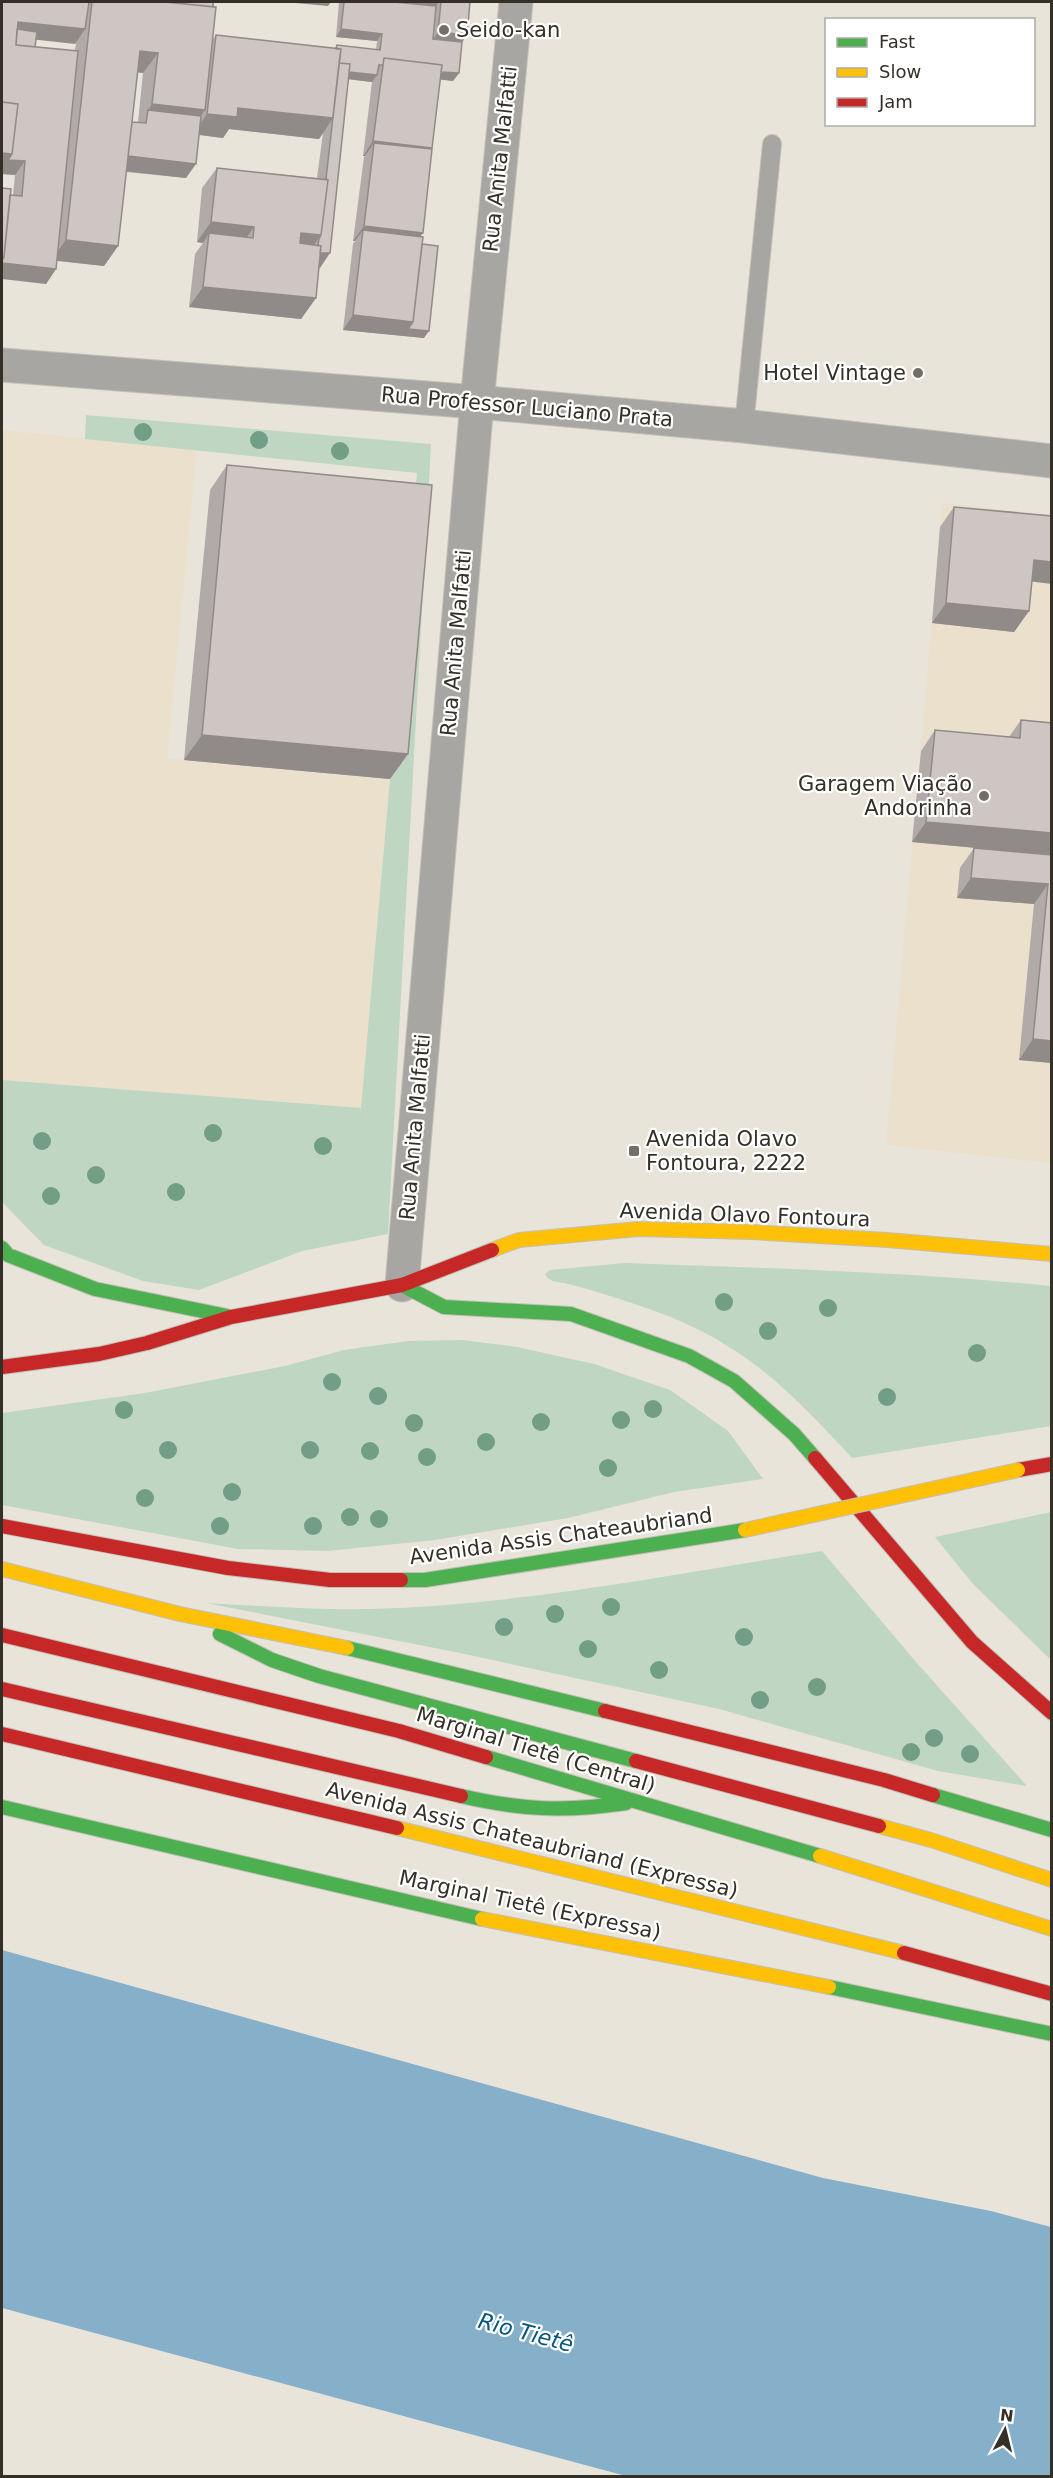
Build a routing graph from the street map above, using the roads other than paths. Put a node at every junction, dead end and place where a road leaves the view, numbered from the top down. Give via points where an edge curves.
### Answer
1 (516, 2) edge
2 (772, 144) dead end
3 (2, 365) edge
4 (477, 402) junction
5 (744, 426) junction
6 (1052, 460) edge
7 (2, 1248) edge
8 (1052, 1254) edge
9 (402, 1285) junction
10 (231, 1317) junction
11 (2, 1367) edge
12 (1052, 1464) edge
13 (2, 1526) edge
14 (2, 1569) edge
15 (180, 1614) junction
16 (2, 1635) edge
17 (2, 1689) edge
18 (1052, 1713) edge
19 (2, 1734) edge
20 (637, 1802) junction
21 (2, 1807) edge
22 (1052, 1830) edge
23 (1052, 1880) edge
24 (1052, 1929) edge
25 (1052, 1994) edge
26 (1052, 2034) edge

1 - 4 street, Rua Anita Malfatti
2 - 5 lane
3 - 4 street, Rua Professor Luciano Prata
4 - 5 street, Rua Professor Luciano Prata
4 - 9 street, Rua Anita Malfatti
5 - 6 street, Rua Professor Luciano Prata
7 - 10 main road via 8,1256 95,1289
8 - 9 main road, Avenida Olavo Fontoura via 887,1240 638,1229 519,1240
9 - 10 main road, Avenida Olavo Fontoura
9 - 18 main road via 444,1307 571,1314 689,1356 734,1381 794,1434 972,1642
10 - 11 main road, Avenida Olavo Fontoura via 99,1354
12 - 13 main road, Avenida Assis Chateaubriand, bridge via 745,1530 425,1580 330,1580 228,1568
14 - 15 main road
15 - 22 main road via 375,1654 849,1772
15 - 23 main road via 272,1660 320,1676 931,1840
16 - 20 main road, Marginal Tietê (Central) via 399,1731
17 - 20 main road via 505,1806 548,1811
19 - 25 main road, Avenida Assis Chateaubriand (Expressa) via 721,1906
20 - 24 main road, Marginal Tietê (Central)
21 - 26 main road, Marginal Tietê (Expressa) via 477,1918

